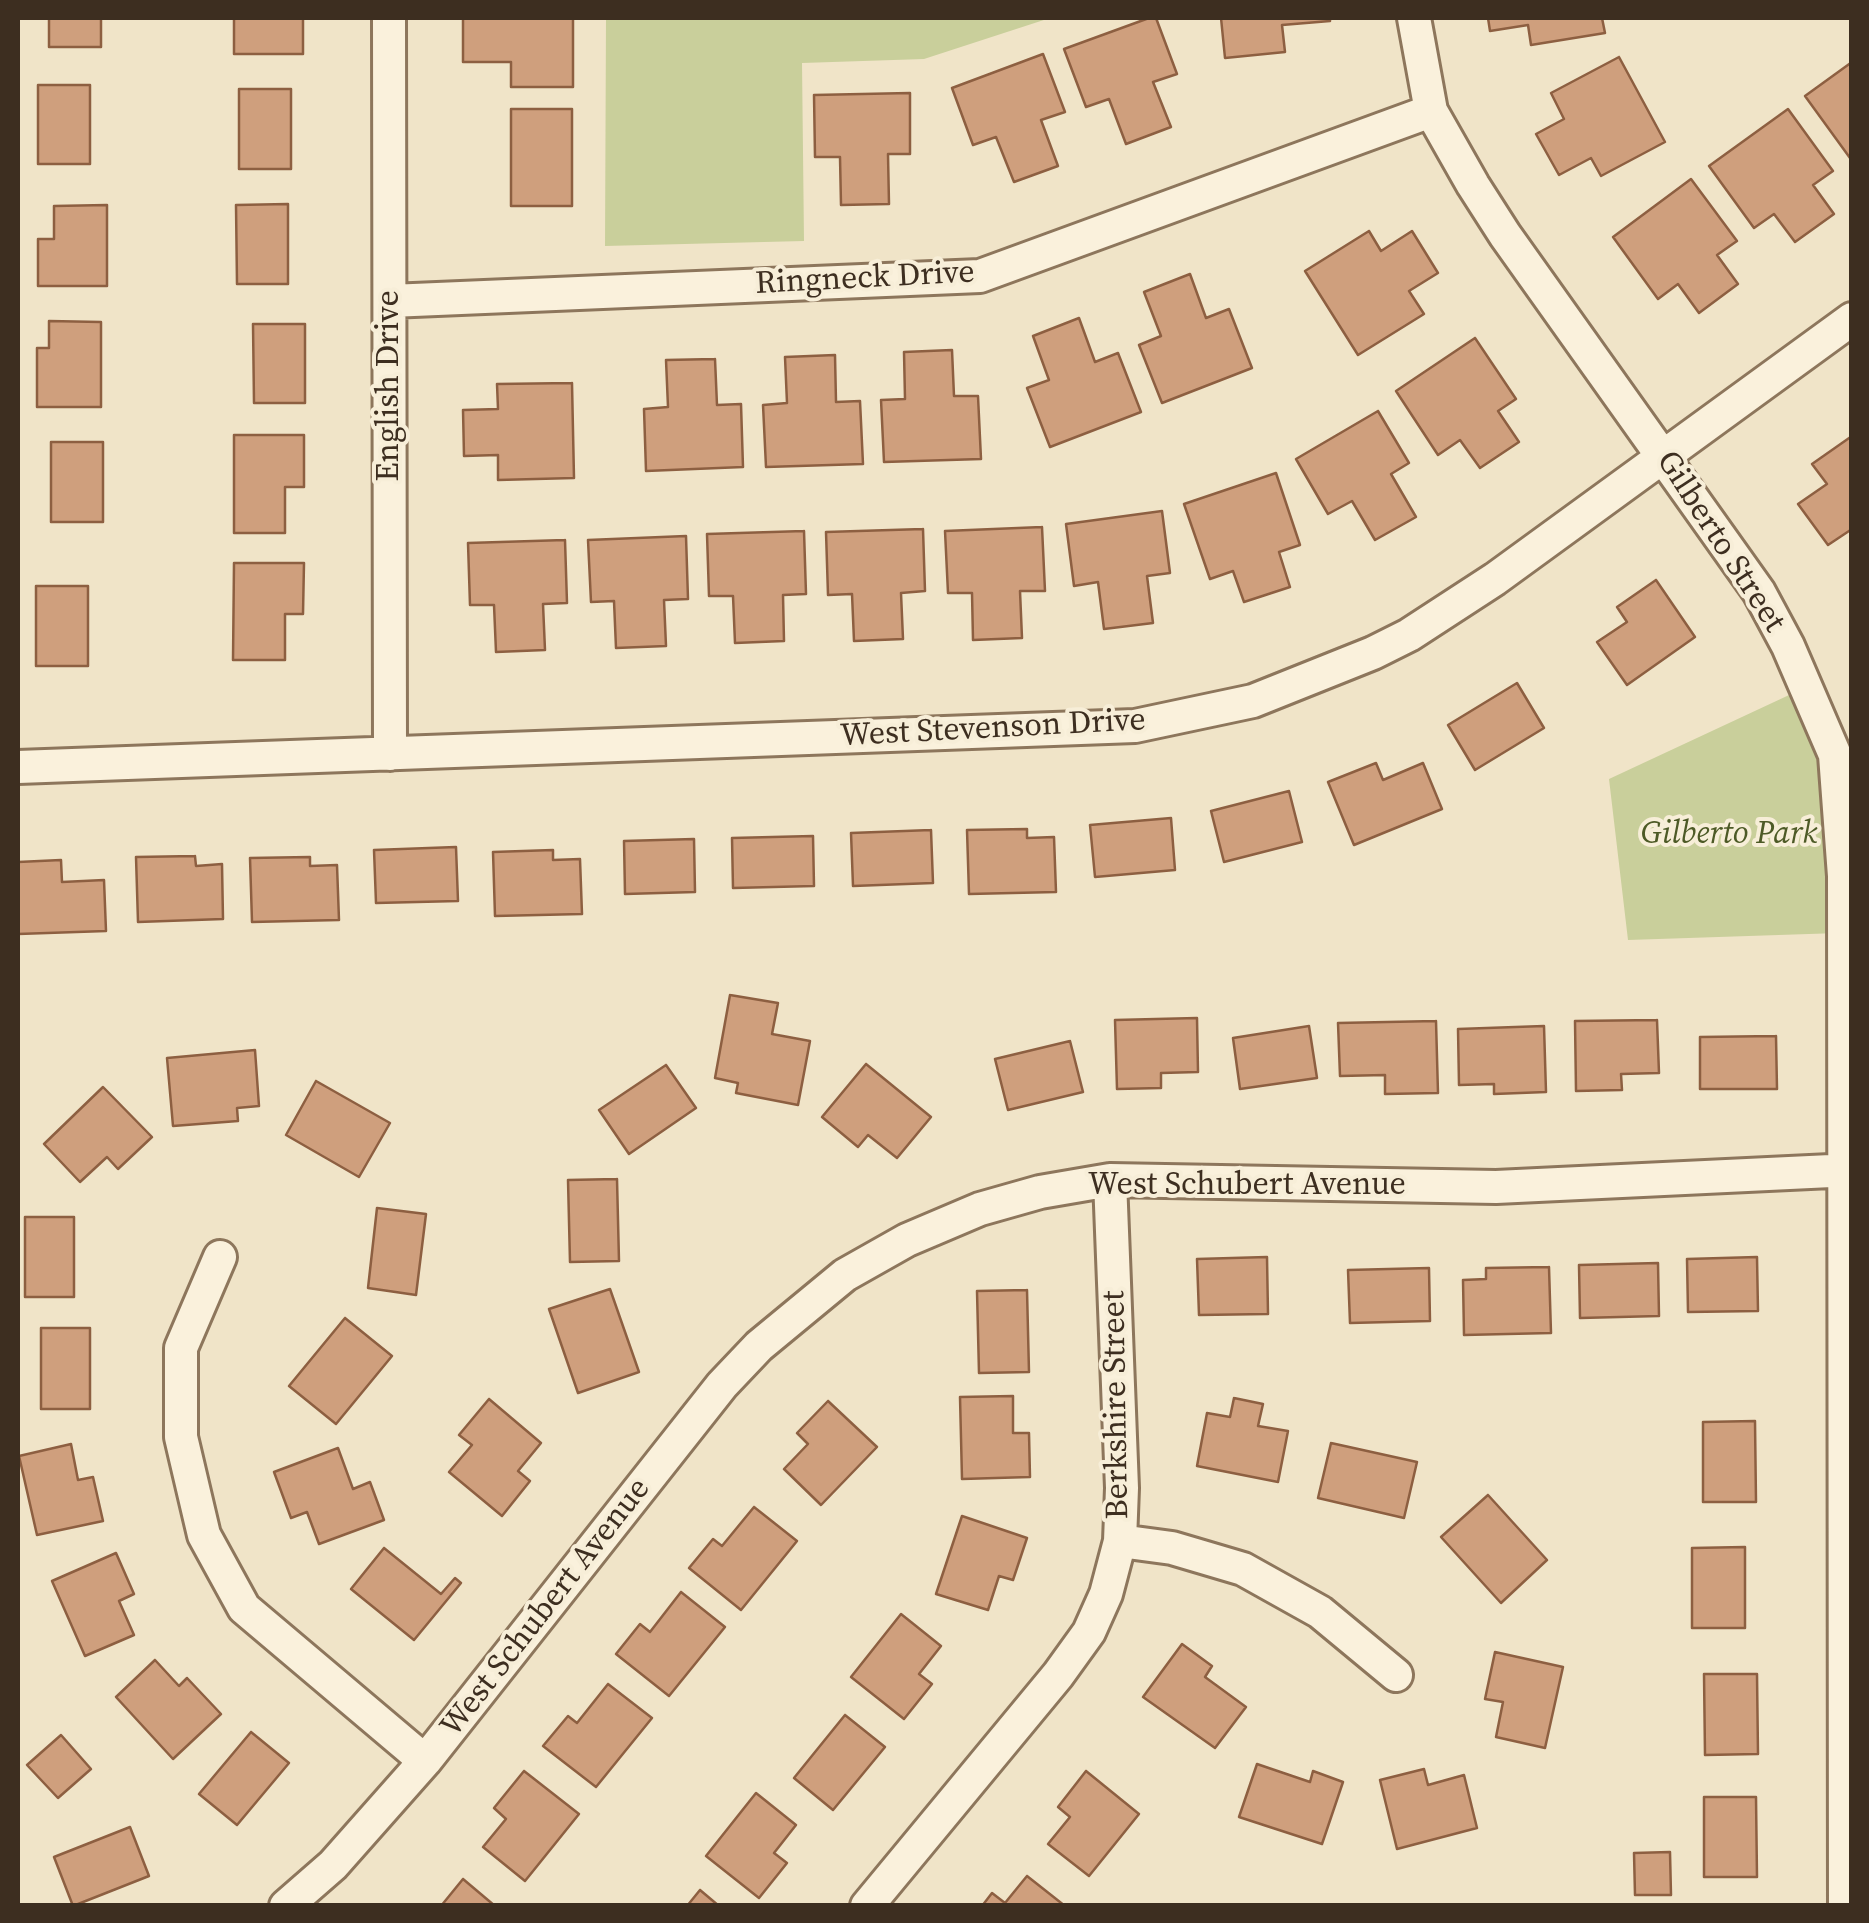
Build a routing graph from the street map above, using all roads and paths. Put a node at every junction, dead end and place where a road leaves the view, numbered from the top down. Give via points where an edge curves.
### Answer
1 (389, 18) edge
2 (1414, 18) edge
3 (1431, 111) junction
4 (390, 301) junction
5 (1852, 319) edge
6 (1664, 455) junction
7 (1843, 753) edge
8 (390, 754) junction
9 (18, 767) edge
10 (1849, 1170) edge
11 (1110, 1180) junction
12 (220, 1257) dead end
13 (1120, 1541) junction
14 (1848, 1649) edge
15 (1396, 1675) dead end
16 (426, 1761) junction
17 (286, 1906) edge
18 (867, 1906) edge
19 (1845, 1906) edge

1 - 4 street, English Drive
2 - 3 street, Gilberto Street
3 - 4 street, Ringneck Drive via 980,276
3 - 6 street, Gilberto Street via 1505,235
4 - 8 street, English Drive
5 - 6 street, West Stevenson Drive
6 - 7 street, Gilberto Street via 1759,592
6 - 8 street, West Stevenson Drive via 1409,635 1282,692 1236,705 1135,726
7 - 10 street, Gilberto Street
8 - 9 street, West Stevenson Drive
10 - 11 street, West Schubert Avenue via 1496,1187
10 - 14 street, Gilberto Street
11 - 13 street, Berkshire Street
11 - 16 street, West Schubert Avenue via 1040,1192 925,1232 844,1275 785,1321 722,1385
12 - 16 street via 181,1348 182,1437 204,1535 244,1608
13 - 15 street via 1243,1569 1320,1612
13 - 18 street, Berkshire Street via 1088,1632
14 - 19 street, Gilberto Street
16 - 17 street, West Schubert Avenue via 333,1865

